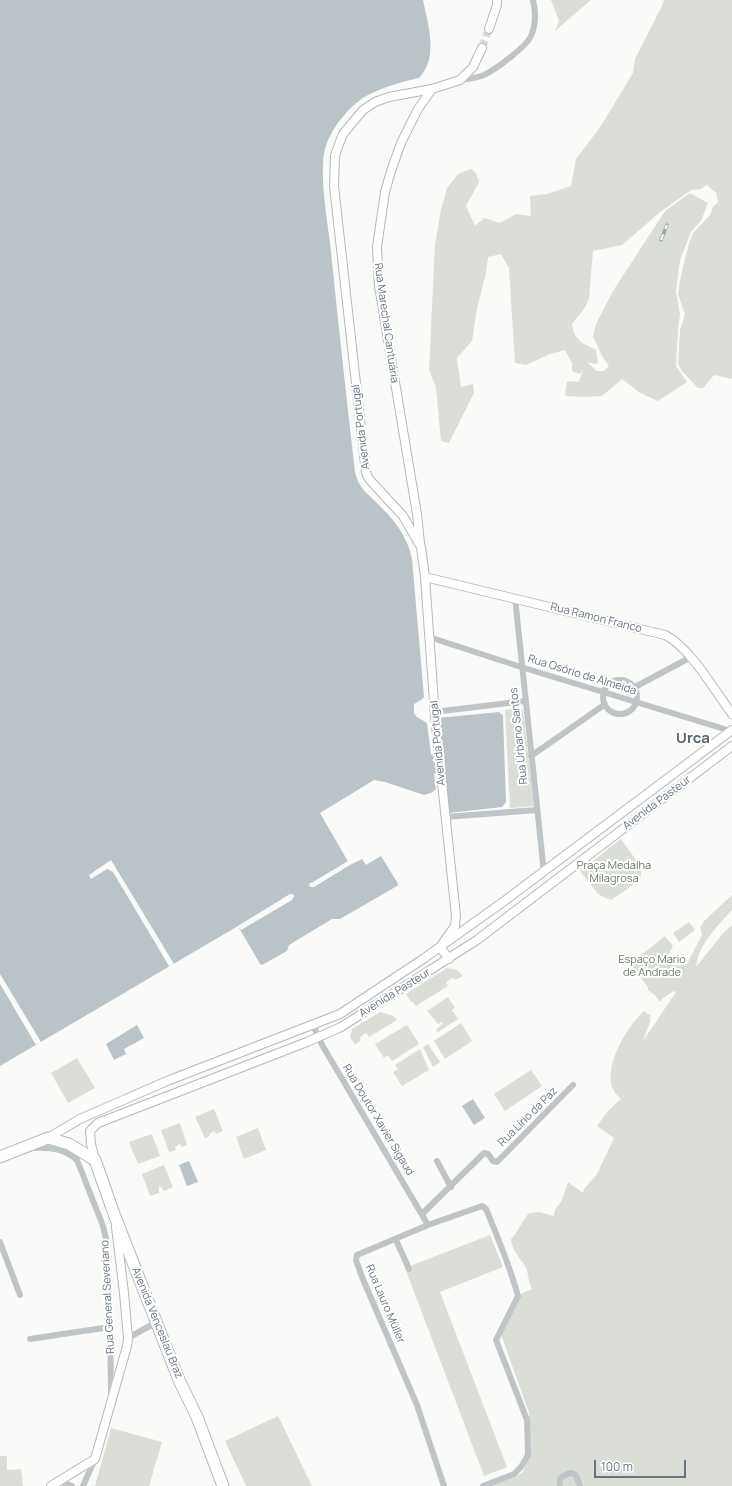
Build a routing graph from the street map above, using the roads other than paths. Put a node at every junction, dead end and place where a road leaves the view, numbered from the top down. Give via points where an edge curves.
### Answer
1 (497, 0) edge
2 (533, 0) edge
3 (489, 29) tunnel mouth
4 (482, 48) tunnel mouth
5 (460, 80) junction
6 (432, 89) junction
7 (411, 93) junction
8 (418, 109) junction
9 (417, 514) junction
10 (403, 516) junction
11 (421, 547) junction
12 (425, 577) junction
13 (515, 598) junction
14 (429, 637) junction
15 (691, 657) junction
16 (521, 667) junction
17 (635, 688) junction
18 (603, 692) junction
19 (525, 701) junction
20 (636, 702) junction
21 (604, 705) junction
22 (434, 714) junction
23 (732, 714) edge
24 (731, 730) edge
25 (732, 746) edge
26 (530, 756) junction
27 (676, 773) junction
28 (684, 783) junction
29 (537, 810) junction
30 (445, 814) junction
31 (544, 873) junction
32 (463, 931) junction
33 (471, 944) junction
34 (440, 947) junction
35 (449, 959) junction
36 (313, 1025) junction
37 (318, 1038) junction
38 (167, 1081) junction
39 (573, 1085) dead end
40 (173, 1094) junction
41 (48, 1138) junction
42 (20, 1149) junction
43 (0, 1157) edge
44 (94, 1160) junction
45 (437, 1161) dead end
46 (451, 1187) junction
47 (114, 1214) junction
48 (422, 1214) junction
49 (428, 1226) junction
50 (396, 1240) junction
51 (0, 1242) edge
52 (409, 1269) dead end
53 (20, 1295) dead end
54 (157, 1322) junction
55 (110, 1327) junction
56 (128, 1338) junction
57 (30, 1339) dead end
58 (111, 1403) junction
59 (95, 1459) junction
60 (89, 1475) junction
61 (59, 1481) junction
62 (51, 1486) edge
63 (72, 1486) edge
64 (83, 1486) edge
65 (88, 1486) edge
66 (223, 1486) edge
67 (444, 1486) edge
68 (483, 1486) edge
69 (560, 1486) edge
70 (580, 1486) edge

1 - 3 street
2 - 5 street via 535,22 527,43 484,75
4 - 5 street via 473,67
5 - 6 street
6 - 7 street, Avenida Portugal
6 - 8 street, Rua Marechal Cantuária
7 - 8 street
7 - 10 street, Avenida Portugal via 375,102 362,110 353,120 342,134 335,156 334,186 366,473
8 - 9 street, Rua Marechal Cantuária via 391,171 385,192 377,247 379,286
9 - 10 street
9 - 11 street, Rua Marechal Cantuária
10 - 11 street, Avenida Portugal
11 - 12 street, Avenida Portugal
12 - 13 street, Rua Ramon Franco
12 - 14 street, Avenida Portugal
13 - 15 street, Rua Ramon Franco via 665,635 679,644
13 - 16 street, Rua Urbano Santos
14 - 16 street, Rua Osório de Almeida
14 - 22 street, Avenida Portugal
15 - 17 street
15 - 23 street, Rua Ramon Franco
16 - 18 street, Rua Osório de Almeida
16 - 19 street, Rua Urbano Santos
17 - 18 street via 628,681 618,679 609,683
17 - 20 street
18 - 20 street, Rua Osório de Almeida
18 - 21 street
19 - 22 street
19 - 26 street, Rua Urbano Santos
20 - 21 street via 634,707 624,714 613,713
20 - 24 street, Rua Osório de Almeida
21 - 26 street
22 - 30 street, Avenida Portugal
24 - 27 street, Avenida Pasteur
25 - 28 street, Avenida Pasteur
26 - 29 street, Rua Urbano Santos
27 - 28 street
27 - 31 street, Avenida Pasteur
28 - 33 street, Avenida Pasteur
29 - 30 street
29 - 31 street, Rua Urbano Santos
30 - 34 street, Avenida Portugal via 456,916 455,926
31 - 32 street, Avenida Pasteur
32 - 33 street
32 - 34 street, Avenida Pasteur
33 - 35 street, Avenida Pasteur
34 - 35 street
34 - 36 street, Avenida Pasteur via 340,1014
35 - 37 street, Avenida Pasteur via 341,1027
36 - 37 street, Rua Doutor Xavier Sigaud
36 - 38 street, Avenida Pasteur
37 - 40 street, Avenida Pasteur
37 - 48 street, Rua Doutor Xavier Sigaud
38 - 40 street
38 - 41 street, Avenida Pasteur via 80,1118
39 - 46 street, Rua Lírio da Paz via 496,1162 488,1154 484,1154
40 - 44 street, Avenida Pasteur via 98,1123 90,1131
41 - 42 highway, Avenida Pasteur
41 - 44 highway via 69,1144
42 - 43 highway, Avenida Pasteur
42 - 55 street, Rua General Severiano via 42,1148 65,1152 77,1160 81,1167 104,1232
44 - 47 highway, Avenida Venceslau Braz
45 - 46 street
46 - 48 street
47 - 54 highway, Avenida Venceslau Braz
47 - 56 street, Rua General Severiano
48 - 49 street, Rua Doutor Xavier Sigaud
49 - 50 street, Rua Lauro Müller
49 - 68 street, Rua Lauro Müller via 482,1206 486,1209 502,1244 518,1296 496,1340 527,1420 528,1455 522,1467 514,1474
50 - 52 street
50 - 67 street, Rua Lauro Müller via 360,1252 356,1260 417,1405
51 - 53 street
54 - 56 street
54 - 66 highway, Avenida Venceslau Braz
55 - 57 street
55 - 58 street, Rua General Severiano
56 - 58 street, Rua General Severiano
58 - 59 street, Rua General Severiano
59 - 60 street, Rua General Severiano
59 - 61 street
60 - 64 street, Rua General Severiano
60 - 65 street, Rua General Severiano
61 - 62 street
61 - 63 street
69 - 70 street via 562,1477 572,1473 576,1475

